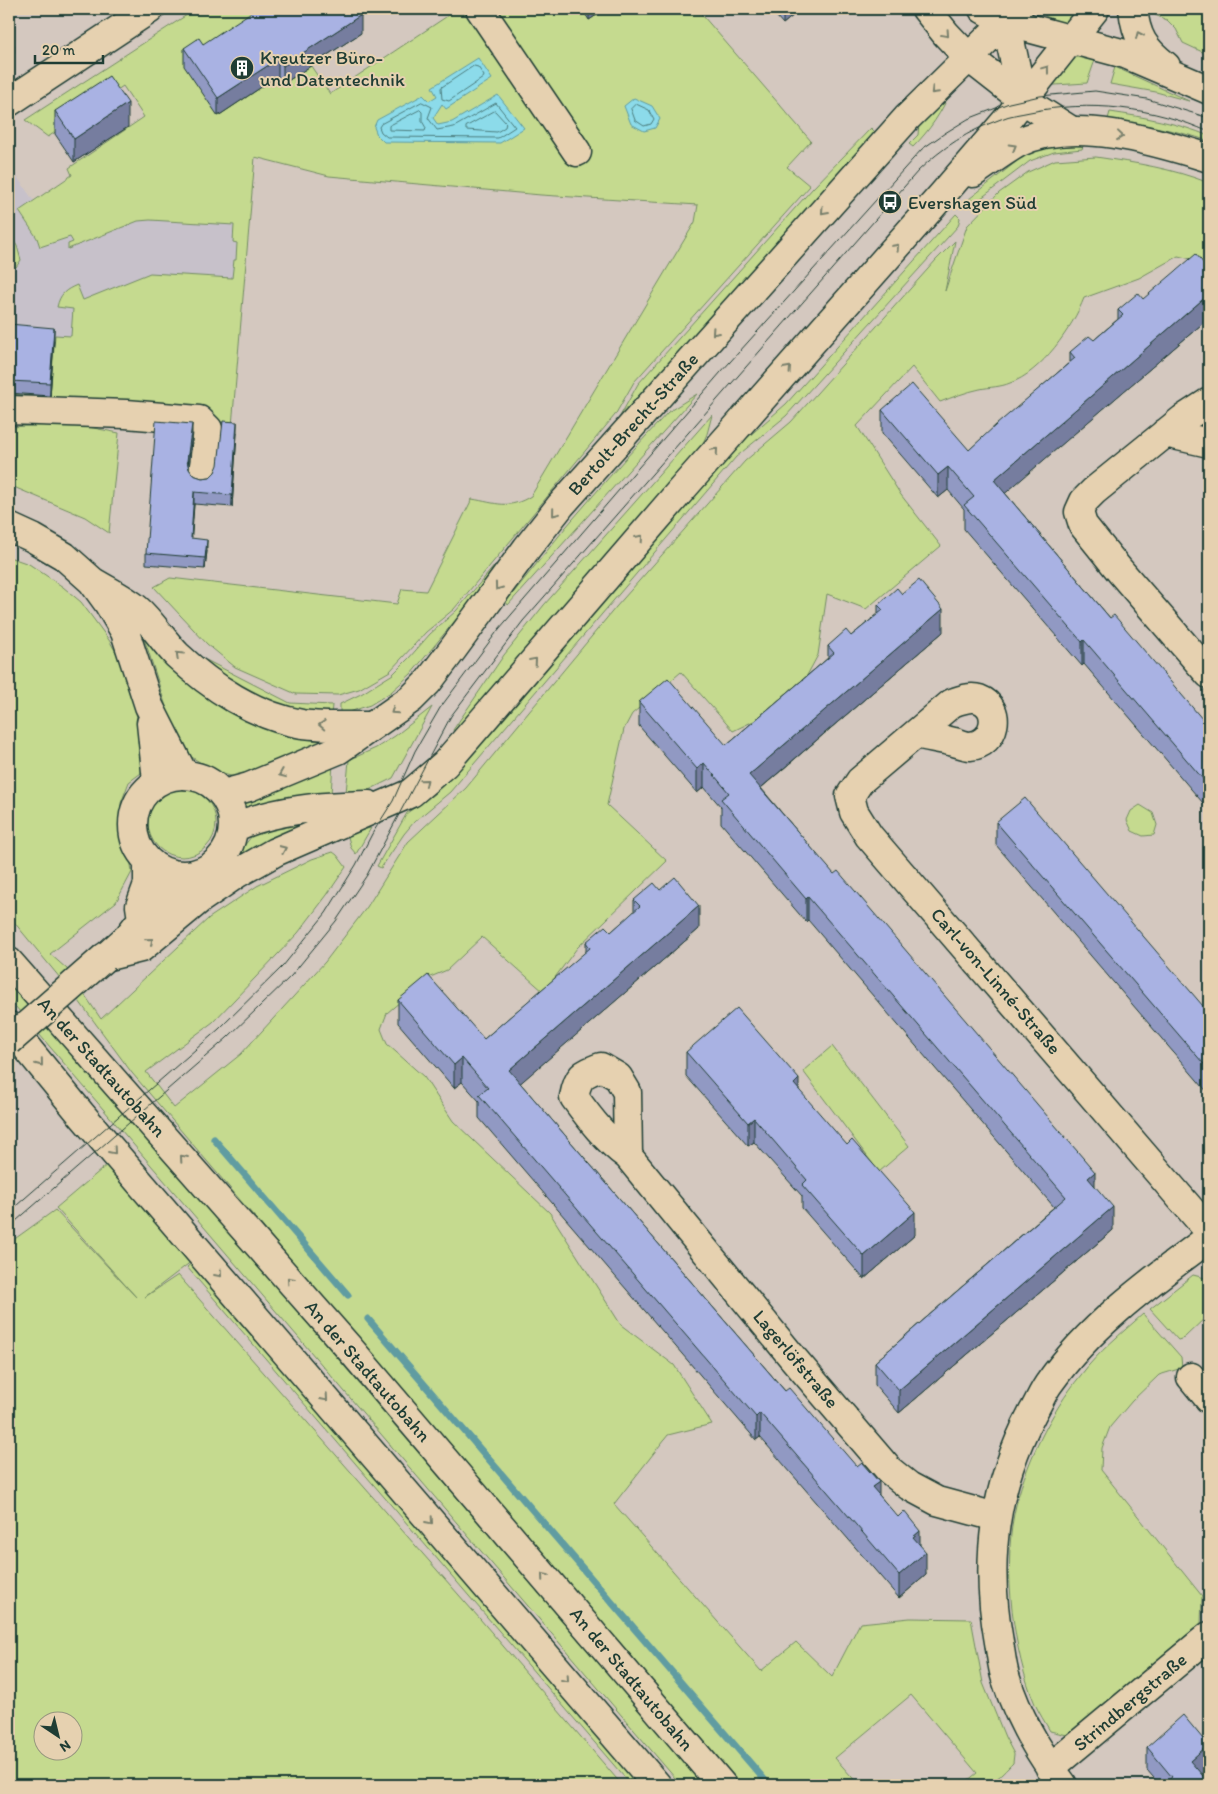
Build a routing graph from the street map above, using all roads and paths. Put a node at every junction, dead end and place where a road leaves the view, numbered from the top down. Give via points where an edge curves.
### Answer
1 (150, 9) edge
2 (480, 9) edge
3 (926, 9) edge
4 (1095, 9) edge
5 (1133, 9) edge
6 (1002, 13) edge
7 (1070, 38) junction
8 (968, 57) junction
9 (1181, 78) junction
10 (1209, 90) edge
11 (1023, 100) junction
12 (9, 102) edge
13 (1072, 131) junction
14 (577, 152) dead end
15 (1209, 158) edge
16 (944, 194) junction
17 (1209, 402) edge
18 (9, 410) edge
19 (1165, 433) junction
20 (1209, 443) edge
21 (203, 474) dead end
22 (9, 528) edge
23 (92, 581) junction
24 (1209, 674) edge
25 (149, 706) junction
26 (370, 726) junction
27 (916, 734) dead end
28 (184, 775) junction
29 (157, 782) junction
30 (223, 794) junction
31 (383, 804) junction
32 (233, 828) junction
33 (148, 861) junction
34 (188, 875) junction
35 (142, 919) junction
36 (105, 957) junction
37 (9, 962) edge
38 (9, 1026) edge
39 (9, 1040) edge
40 (628, 1156) dead end
41 (1209, 1231) edge
42 (1209, 1238) edge
43 (1191, 1377) dead end
44 (1209, 1399) edge
45 (996, 1517) junction
46 (1209, 1636) edge
47 (1056, 1777) edge
48 (657, 1785) edge
49 (722, 1785) edge

1 - 12 main road
2 - 14 main road
3 -> 8 main road
4 - 7 main road
9 -> 5 main road via 1150,53 1138,36
6 - 7 main road
6 - 8 main road, Bertolt-Brecht-Straße
6 - 11 main road
7 - 9 main road via 1125,54
11 -> 7 main road
8 - 11 main road
8 -> 26 main road, Bertolt-Brecht-Straße via 906,118 561,506 428,682 393,713
9 - 10 main road
11 - 13 main road
11 - 16 main road
13 -> 15 main road via 1139,137
16 -> 13 main road via 1020,143
31 -> 16 main road via 411,793 446,764 690,480
17 - 19 main road
18 - 21 main road via 199,420 208,429
19 - 20 main road
19 - 24 main road via 1094,491 1079,512 1083,525 1114,564
22 - 23 main road via 64,556
23 - 25 main road via 125,632
26 -> 23 main road via 302,724 249,706 198,673 176,654 137,609
25 - 28 main road
25 - 29 main road
26 -> 30 main road, Bertolt-Brecht-Straße via 338,750 249,787
27 - 41 main road, Carl-von-Linné-Straße via 860,781 850,796 854,812 869,836
28 - 29 main road via 170,776
28 - 30 main road via 206,780
29 - 33 main road via 139,800 132,826 140,851
30 - 32 main road via 233,816
31 - 32 main road via 273,814
36 -> 31 main road via 141,948 200,899 275,852
32 - 34 main road via 229,845 219,860 205,870
33 - 34 main road via 160,870
33 - 35 main road via 148,884 140,906
34 - 35 main road via 160,907
35 - 36 main road via 128,937
36 - 39 main road, bridge
49 -> 37 main road, An der Stadtautobahn via 350,1349
38 -> 48 main road
40 - 45 main road, Lagerlöfstraße via 889,1470 909,1486 936,1500
42 - 45 main road via 1086,1338 1049,1382 1022,1434 1003,1485
43 - 44 main road
45 - 47 main road via 991,1569 993,1613 1006,1678 1021,1718
46 - 47 main road, Strindbergstraße

